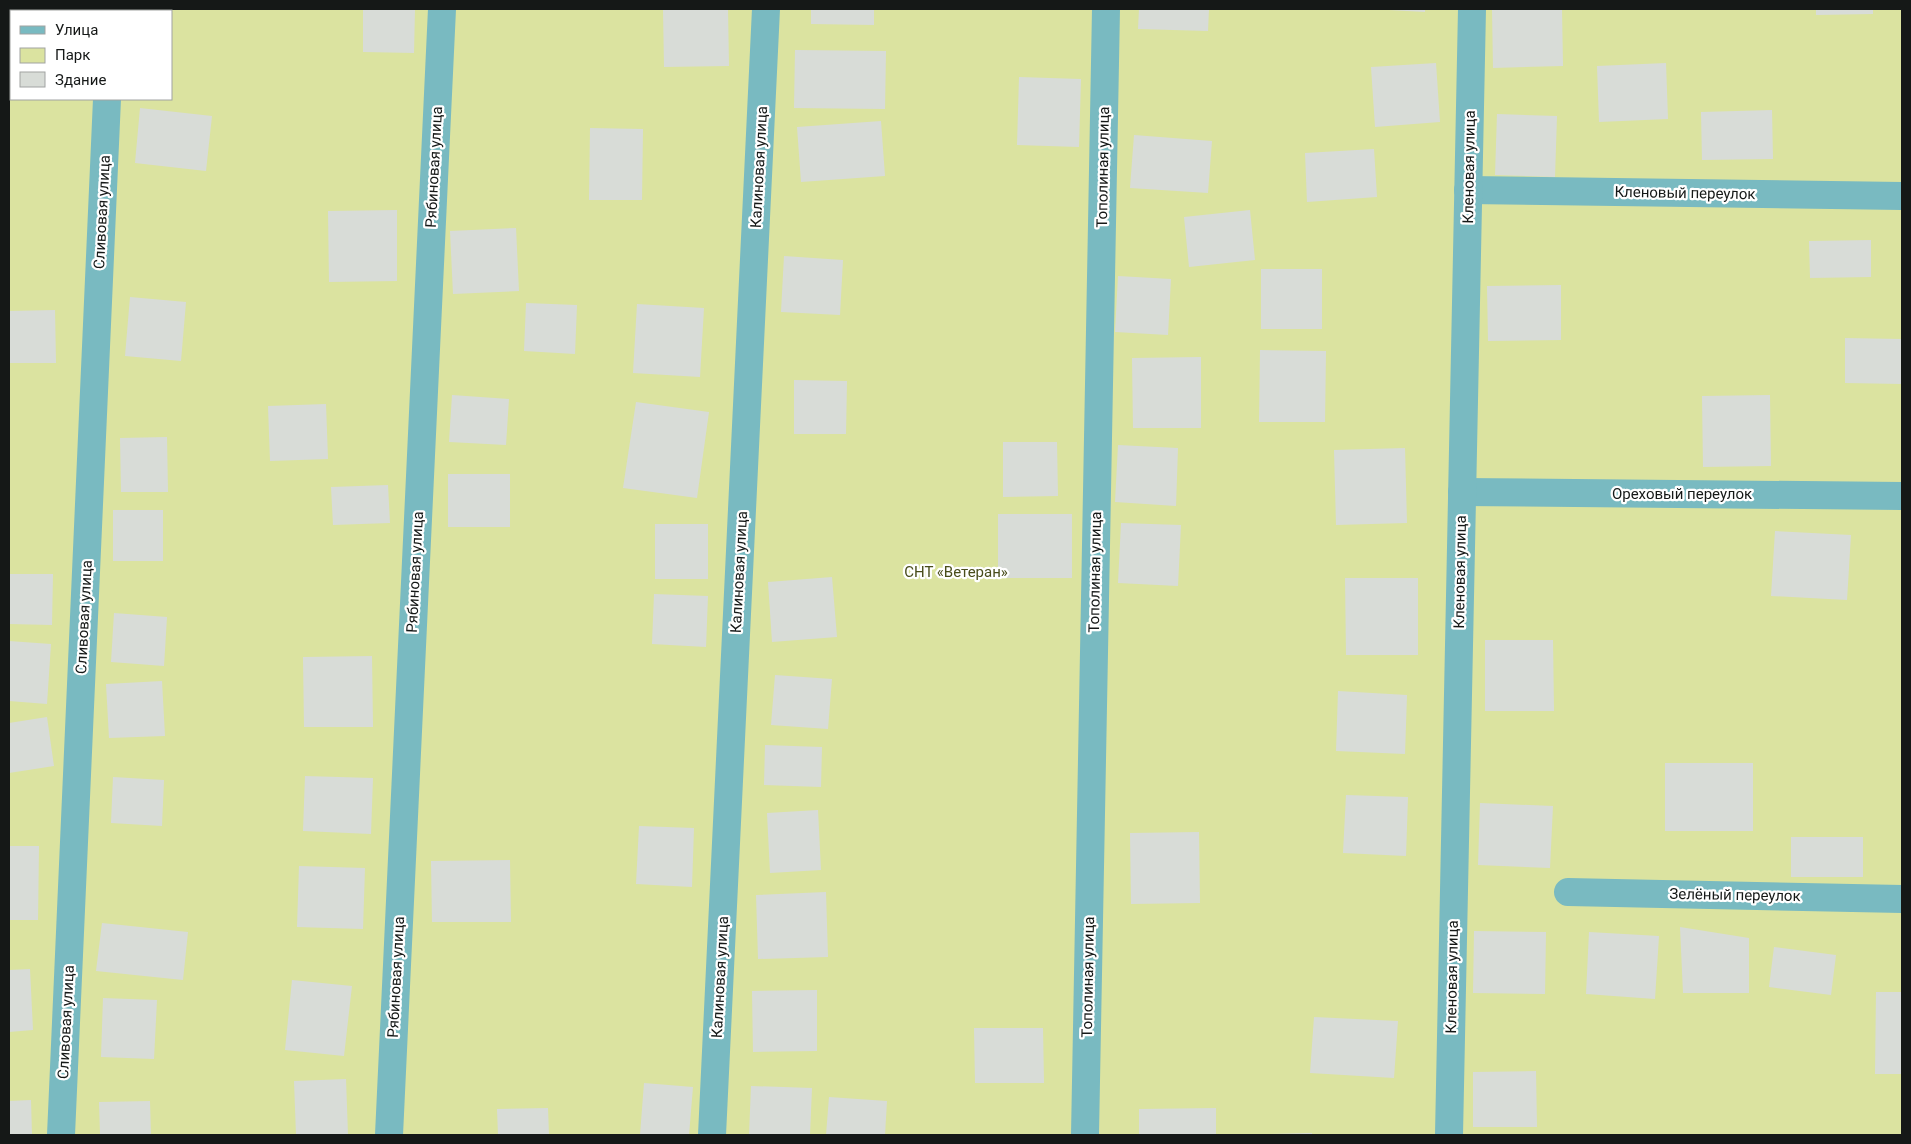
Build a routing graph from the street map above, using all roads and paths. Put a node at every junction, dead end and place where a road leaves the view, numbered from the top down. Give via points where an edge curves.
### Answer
1 (442, 9) edge
2 (766, 9) edge
3 (1106, 9) edge
4 (1472, 9) edge
5 (107, 100) edge
6 (1468, 190) junction
7 (1902, 196) edge
8 (1462, 492) junction
9 (1902, 496) edge
10 (1568, 892) dead end
11 (1902, 899) edge
12 (60, 1135) edge
13 (389, 1135) edge
14 (712, 1135) edge
15 (1085, 1135) edge
16 (1449, 1135) edge

1 - 13 street, Рябиновая улица
2 - 14 street, Калиновая улица
3 - 15 street, Тополиная улица
4 - 6 street, Кленовая улица
5 - 12 street, Сливовая улица
6 - 7 street, Кленовый переулок
6 - 8 street, Кленовая улица
8 - 9 street, Ореховый переулок
8 - 16 street, Кленовая улица
10 - 11 street, Зелёный переулок

